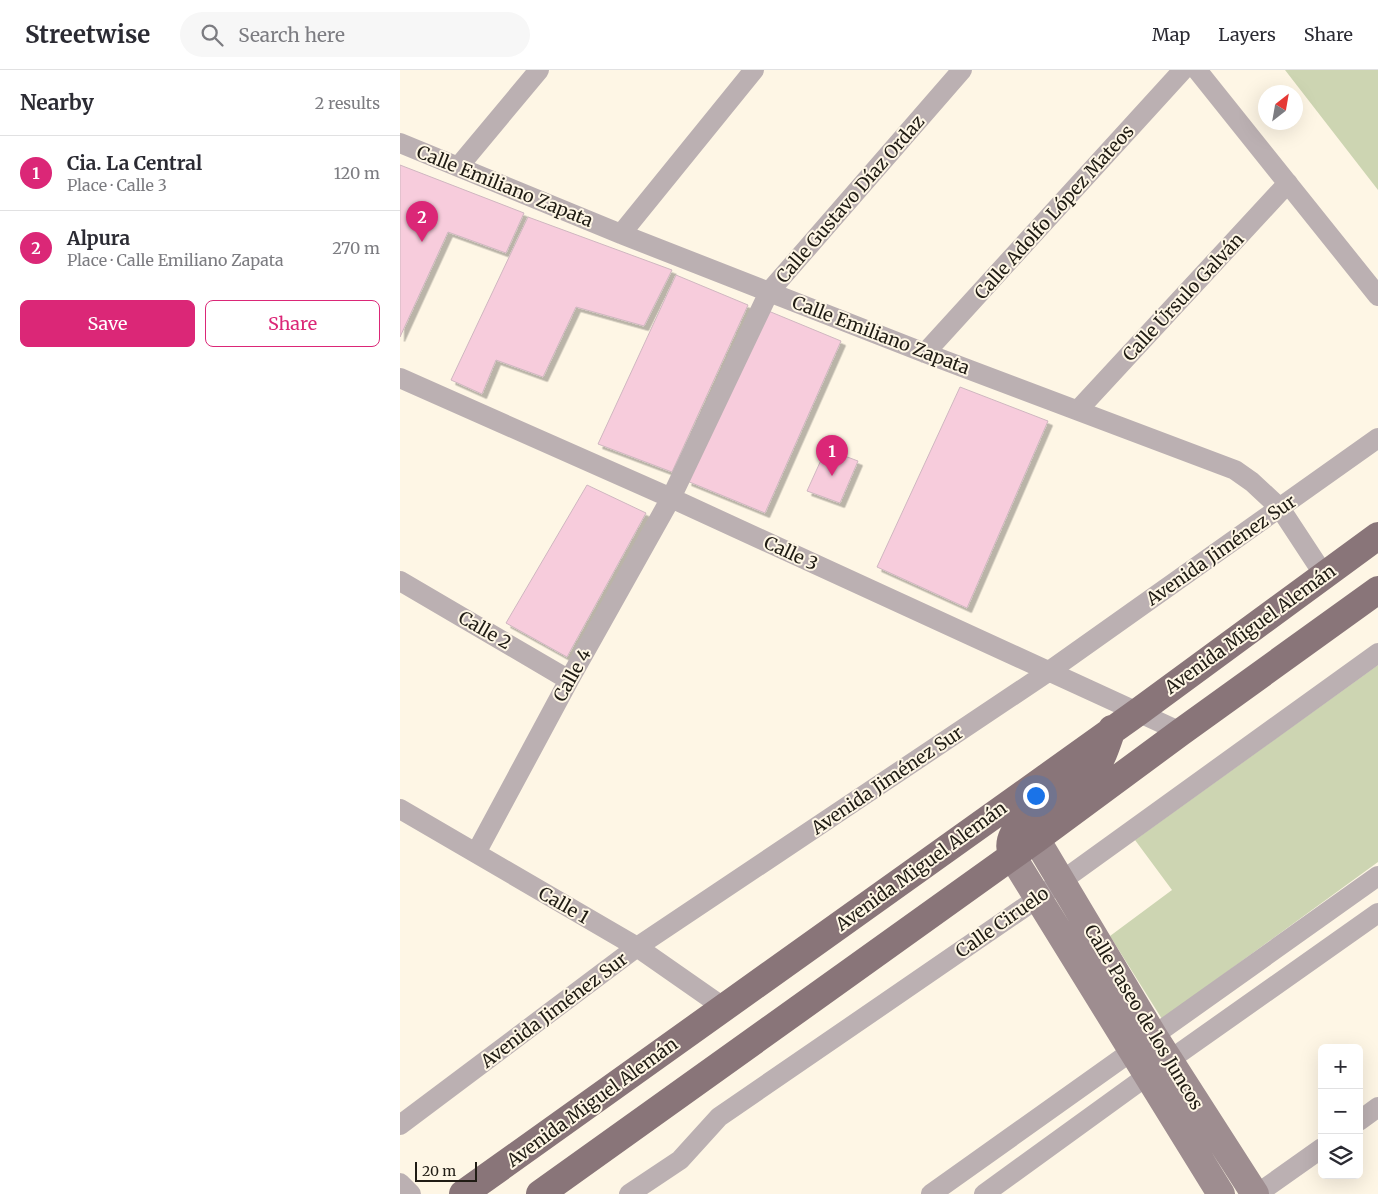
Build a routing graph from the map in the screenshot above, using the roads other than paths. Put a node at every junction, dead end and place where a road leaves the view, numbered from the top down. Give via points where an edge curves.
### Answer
1 (539, 70) edge
2 (754, 70) edge
3 (962, 70) edge
4 (1183, 70) edge
5 (1197, 70) edge
6 (400, 143) edge
7 (458, 166) junction
8 (1288, 183) junction
9 (621, 234) junction
10 (769, 292) junction
11 (1378, 296) edge
12 (925, 353) junction
13 (400, 378) edge
14 (1078, 410) junction
15 (1378, 438) edge
16 (671, 498) junction
17 (1280, 508) junction
18 (1378, 536) edge
19 (1324, 575) junction
20 (400, 580) edge
21 (1378, 590) edge
22 (1378, 653) edge
23 (1048, 672) junction
24 (569, 680) junction
25 (1138, 712) junction
26 (1112, 729) junction
27 (1181, 732) junction
28 (400, 810) edge
29 (1036, 840) junction
30 (476, 853) junction
31 (1012, 856) junction
32 (1378, 876) edge
33 (1061, 881) junction
34 (1357, 890) junction
35 (1038, 898) junction
36 (1377, 914) edge
37 (637, 947) junction
38 (723, 1007) junction
39 (1143, 1043) junction
40 (1169, 1061) junction
41 (1147, 1076) junction
42 (1378, 1107) edge
43 (1363, 1118) edge
44 (400, 1125) edge
45 (1318, 1151) edge
46 (400, 1182) edge
47 (411, 1194) edge
48 (463, 1194) edge
49 (540, 1194) edge
50 (629, 1194) edge
51 (932, 1194) edge
52 (984, 1194) edge
53 (1221, 1194) edge
54 (1256, 1194) edge

1 - 7 street
2 - 9 street
3 - 10 street, Calle Gustavo Díaz Ordaz
4 - 12 street, Calle Adolfo López Mateos
5 - 8 street
6 - 7 street, Calle Emiliano Zapata
7 - 9 street, Calle Emiliano Zapata
8 - 11 street
8 - 14 street, Calle Úrsulo Galván
9 - 10 street, Calle Emiliano Zapata
10 - 12 street, Calle Emiliano Zapata
10 - 16 street, Calle Gustavo Díaz Ordaz
12 - 14 street, Calle Emiliano Zapata
13 - 16 street, Calle 3
14 - 17 street, Calle Emiliano Zapata via 1235,470
15 - 17 street, Avenida Jiménez Sur
16 - 23 street, Calle 3
16 - 24 street, Calle 4
17 - 19 street, Calle Emiliano Zapata
17 - 23 street, Avenida Jiménez Sur
18 - 19 main road, Avenida Miguel Alemán
19 - 25 main road, Avenida Miguel Alemán
20 - 24 street, Calle 2
21 - 27 main road
22 - 33 street, Calle Ciruelo
23 - 25 street, Calle 3
23 - 37 street, Avenida Jiménez Sur
24 - 30 street, Calle 4
25 - 26 main road, Avenida Miguel Alemán
25 - 27 street, Calle 3
26 - 31 main road via 1102,759 1089,776 1019,826 1010,842
26 - 38 main road, Avenida Miguel Alemán
27 - 29 main road
28 - 30 street, Calle 1
29 - 31 main road
29 - 33 main road, Calle Paseo de los Juncos
30 - 37 street, Calle 1
31 - 35 main road, Calle Paseo de los Juncos
31 - 49 main road
32 - 34 street
33 - 35 street, Calle Ciruelo
33 - 39 main road, Calle Paseo de los Juncos
34 - 36 street
34 - 39 street
35 - 39 main road, Calle Paseo de los Juncos
35 - 50 street, Calle Ciruelo via 720,1117 680,1160
36 - 40 street
37 - 38 street, Calle 1
37 - 44 street, Avenida Jiménez Sur
38 - 48 main road, Avenida Miguel Alemán
39 - 40 main road, Calle Paseo de los Juncos
39 - 41 main road, Calle Paseo de los Juncos
39 - 51 street
40 - 41 street
40 - 54 main road, Calle Paseo de los Juncos
41 - 52 street
41 - 53 main road, Calle Paseo de los Juncos
42 - 43 street
45 - 54 street
46 - 47 street

